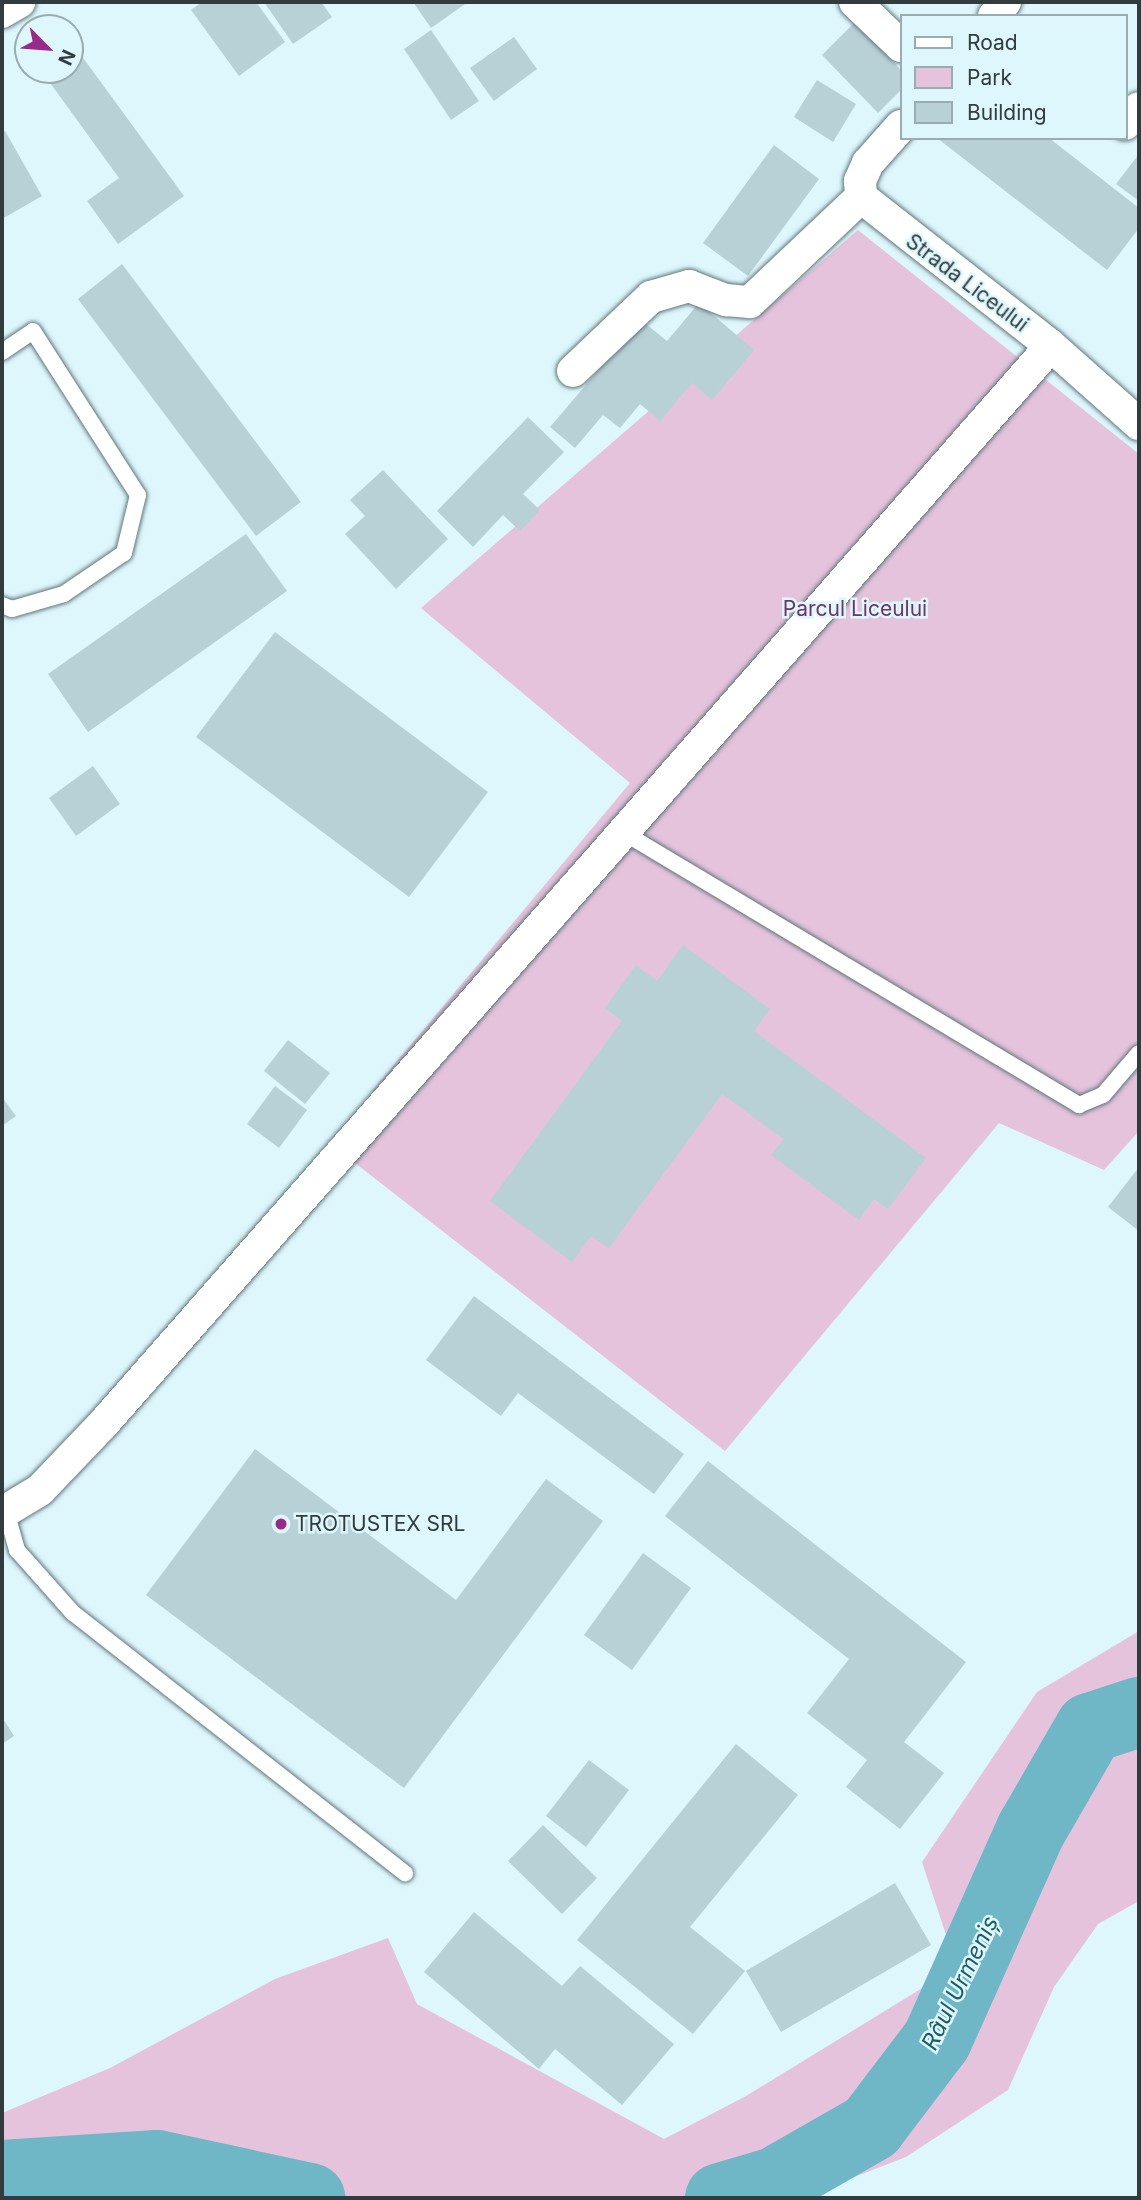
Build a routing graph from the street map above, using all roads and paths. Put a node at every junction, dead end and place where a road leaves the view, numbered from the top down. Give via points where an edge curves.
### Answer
1 (19, 2) edge
2 (855, 2) edge
3 (2, 12) edge
4 (900, 45) edge
5 (1139, 108) edge
6 (1127, 122) edge
7 (900, 127) edge
8 (861, 197) junction
9 (1051, 346) junction
10 (2, 352) edge
11 (573, 371) dead end
12 (1139, 424) edge
13 (2, 605) edge
14 (621, 831) junction
15 (1139, 1053) edge
16 (4, 1512) edge
17 (405, 1873) dead end

1 - 3 street
2 - 4 street
5 - 6 street
7 - 8 street via 869,163 860,181
8 - 9 street, Strada Liceului
8 - 11 street via 750,302 726,300 689,286 651,297
9 - 12 street, Strada Liceului
9 - 14 street
10 - 13 lane via 33,331 138,495 124,553 64,594 12,609
14 - 15 lane via 1080,1105 1103,1095
14 - 16 street via 104,1423 40,1490
16 - 17 lane via 17,1550 73,1613

